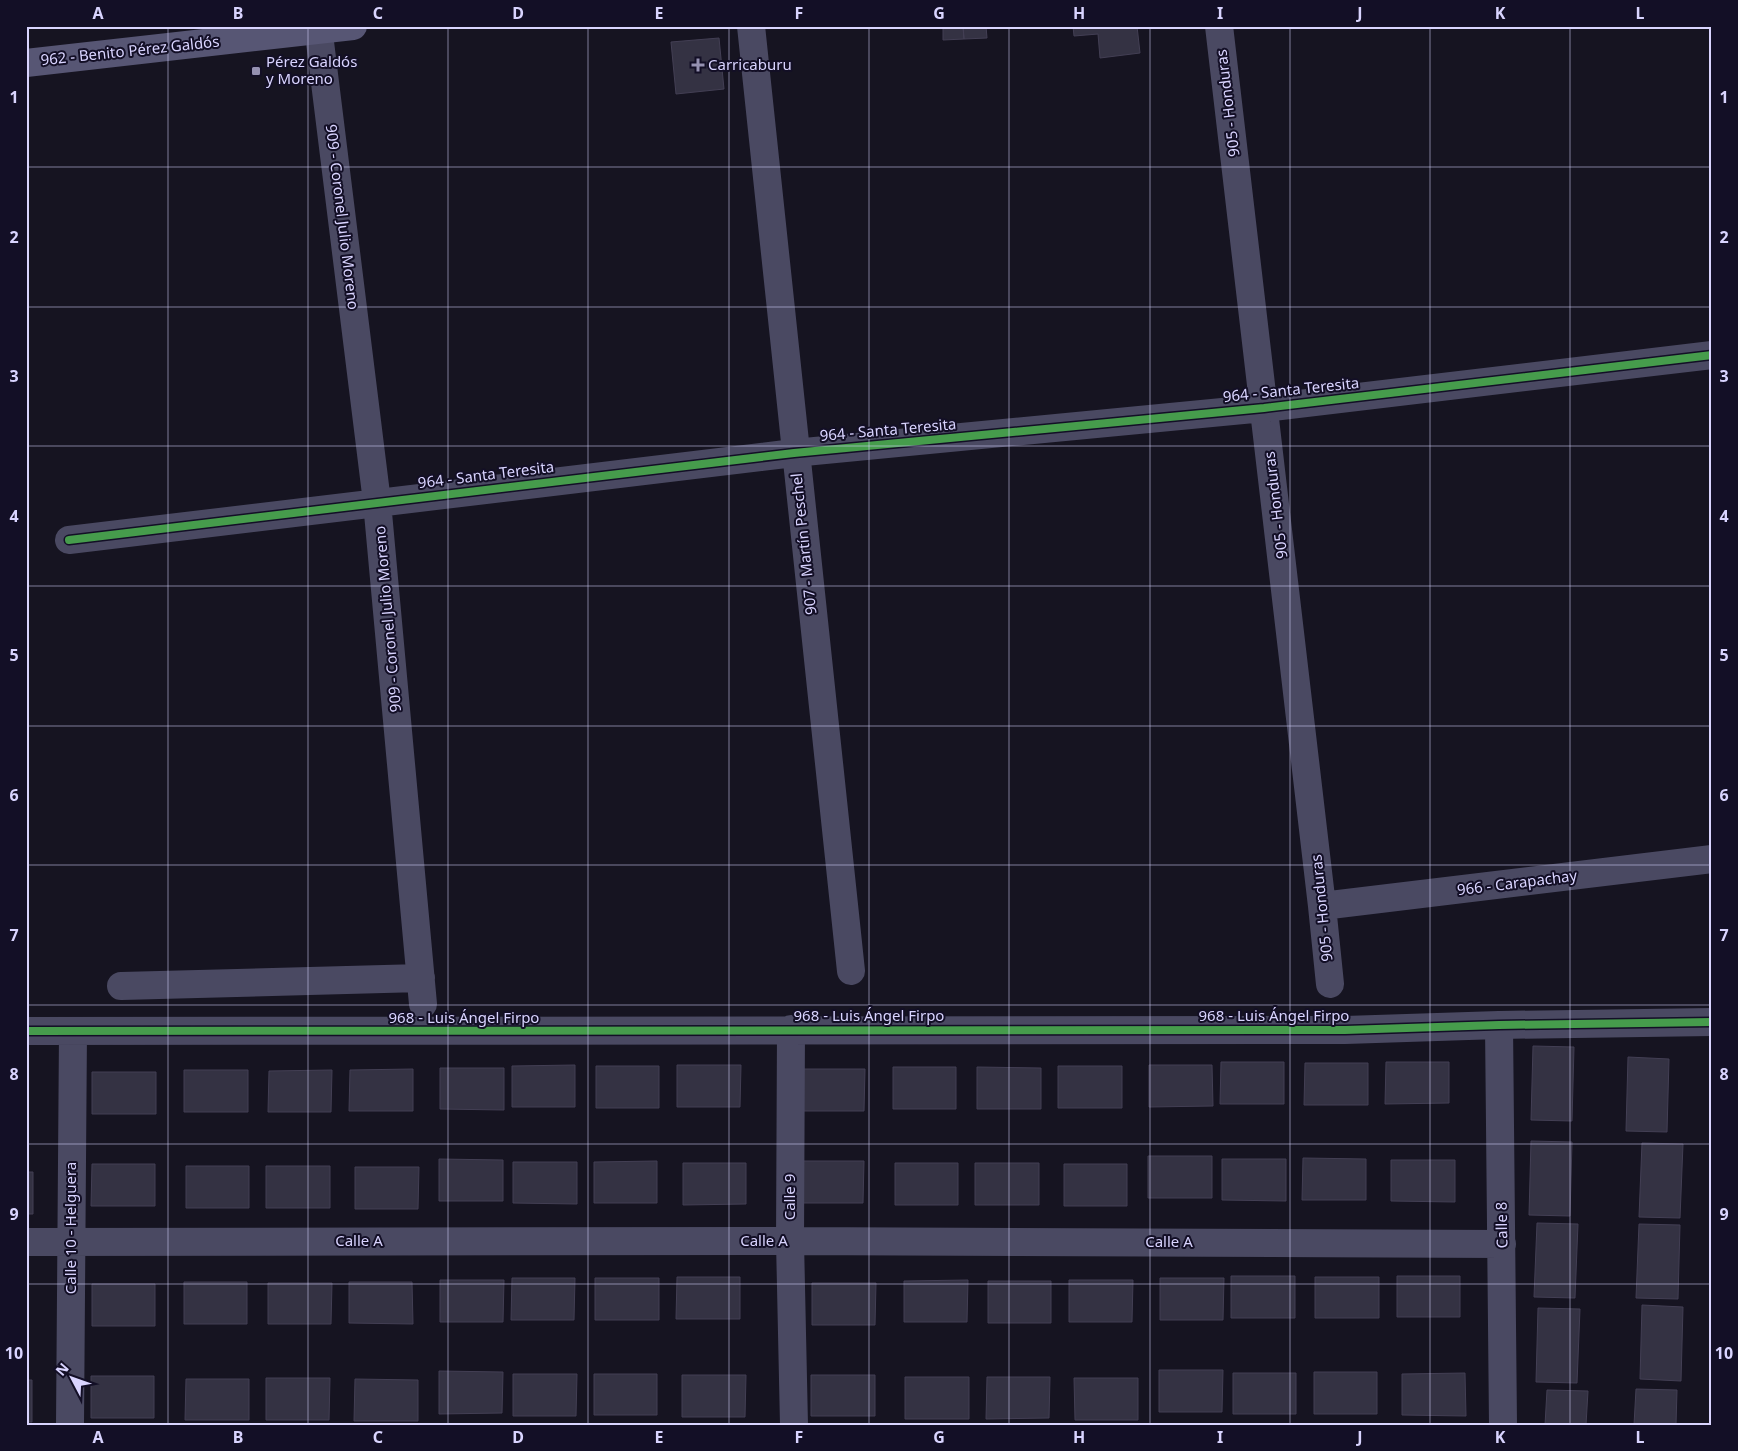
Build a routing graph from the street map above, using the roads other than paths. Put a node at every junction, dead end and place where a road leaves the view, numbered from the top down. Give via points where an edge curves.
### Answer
1 (353, 26) edge
2 (751, 26) edge
3 (1219, 26) edge
4 (319, 28) edge
5 (26, 63) edge
6 (1712, 355) edge
7 (1264, 408) junction
8 (794, 453) junction
9 (377, 502) junction
10 (68, 540) dead end
11 (1712, 859) edge
12 (1322, 906) junction
13 (851, 971) dead end
14 (1330, 984) dead end
15 (121, 986) dead end
16 (1712, 1022) edge
17 (1499, 1025) junction
18 (791, 1029) junction
19 (26, 1031) edge
20 (73, 1031) junction
21 (790, 1240) junction
22 (26, 1242) edge
23 (71, 1242) junction
24 (1502, 1244) junction
25 (70, 1425) edge
26 (794, 1425) edge
27 (1503, 1425) edge

1 - 4 main road, 962 - Benito Pérez Galdós
2 - 8 street, 907 - Martín Peschel
3 - 7 street, 905 - Honduras
4 - 5 main road, 962 - Benito Pérez Galdós
4 - 9 street, 909 - Coronel Julio Moreno
6 - 7 street, 964 - Santa Teresita
7 - 8 street, 964 - Santa Teresita
7 - 12 street, 905 - Honduras
8 - 9 street, 964 - Santa Teresita
8 - 13 street, 907 - Martín Peschel
9 - 10 street, 964 - Santa Teresita
9 - 15 street, 909 - Coronel Julio Moreno via 422,991
11 - 12 street, 966 - Carapachay
12 - 14 street, 905 - Honduras
16 - 17 street, 968 - Luis Ángel Firpo
17 - 18 street, 968 - Luis Ángel Firpo via 1345,1030
17 - 24 street, Calle 8
18 - 20 street, 968 - Luis Ángel Firpo
18 - 21 street, Calle 9
19 - 20 street, 968 - Luis Ángel Firpo
20 - 23 street, Calle 10 - Helguera
21 - 23 street, Calle A
21 - 24 street, Calle A
21 - 26 street, Calle 9
22 - 23 street, Calle A
23 - 25 street, Calle 10 - Helguera
24 - 27 street, Calle 8

